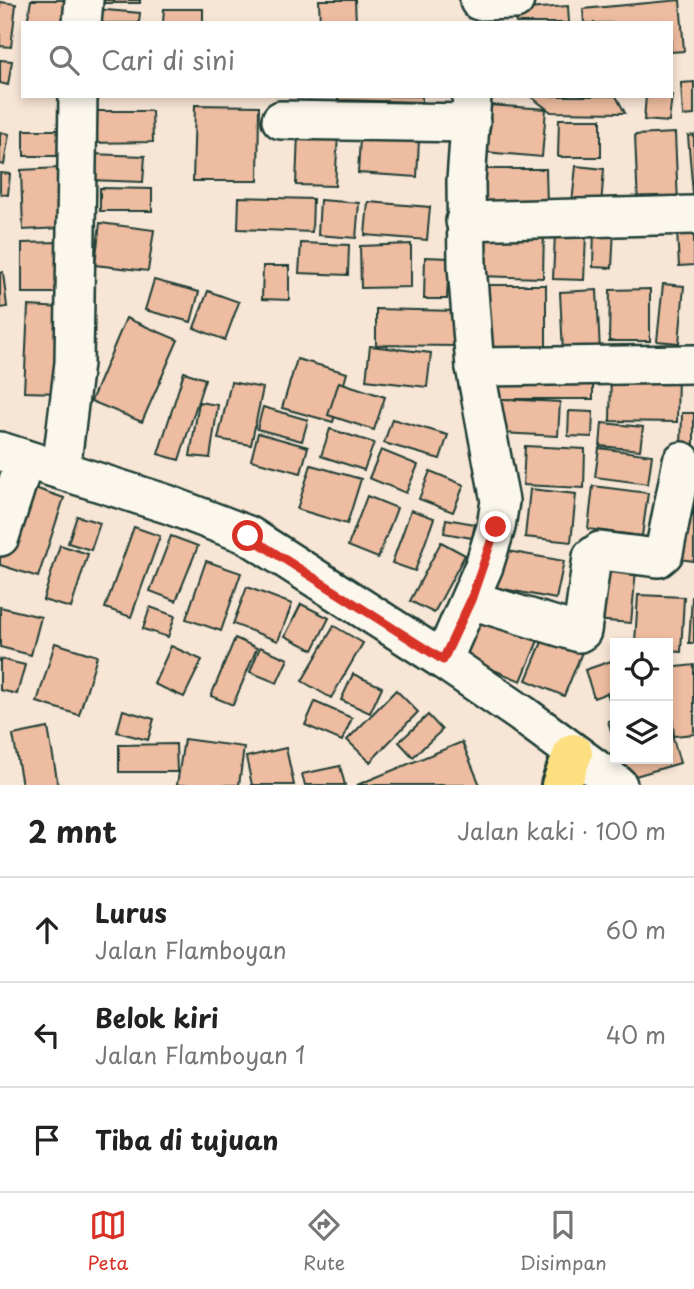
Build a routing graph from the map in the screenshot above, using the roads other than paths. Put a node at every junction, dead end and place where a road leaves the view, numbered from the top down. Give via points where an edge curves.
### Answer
1 (84, 0) edge
2 (515, 0) edge
3 (478, 8) edge
4 (82, 21) edge
5 (78, 98) edge
6 (471, 109) edge
7 (281, 120) dead end
8 (694, 215) edge
9 (465, 221) junction
10 (694, 364) edge
11 (475, 367) junction
12 (13, 455) edge
13 (682, 461) dead end
14 (61, 470) junction
15 (0, 537) edge
16 (471, 600) junction
17 (443, 660) junction
18 (567, 769) edge
19 (618, 785) edge

1 - 4 street
2 - 3 street
5 - 14 street via 75,363
6 - 7 street
6 - 9 street
8 - 9 street
9 - 11 street
10 - 11 street
11 - 16 street via 500,501
12 - 14 street
12 - 15 street
13 - 16 street via 664,553 658,558 595,554 579,634
14 - 17 street via 248,536
16 - 17 street
17 - 18 street via 522,714
18 - 19 street

